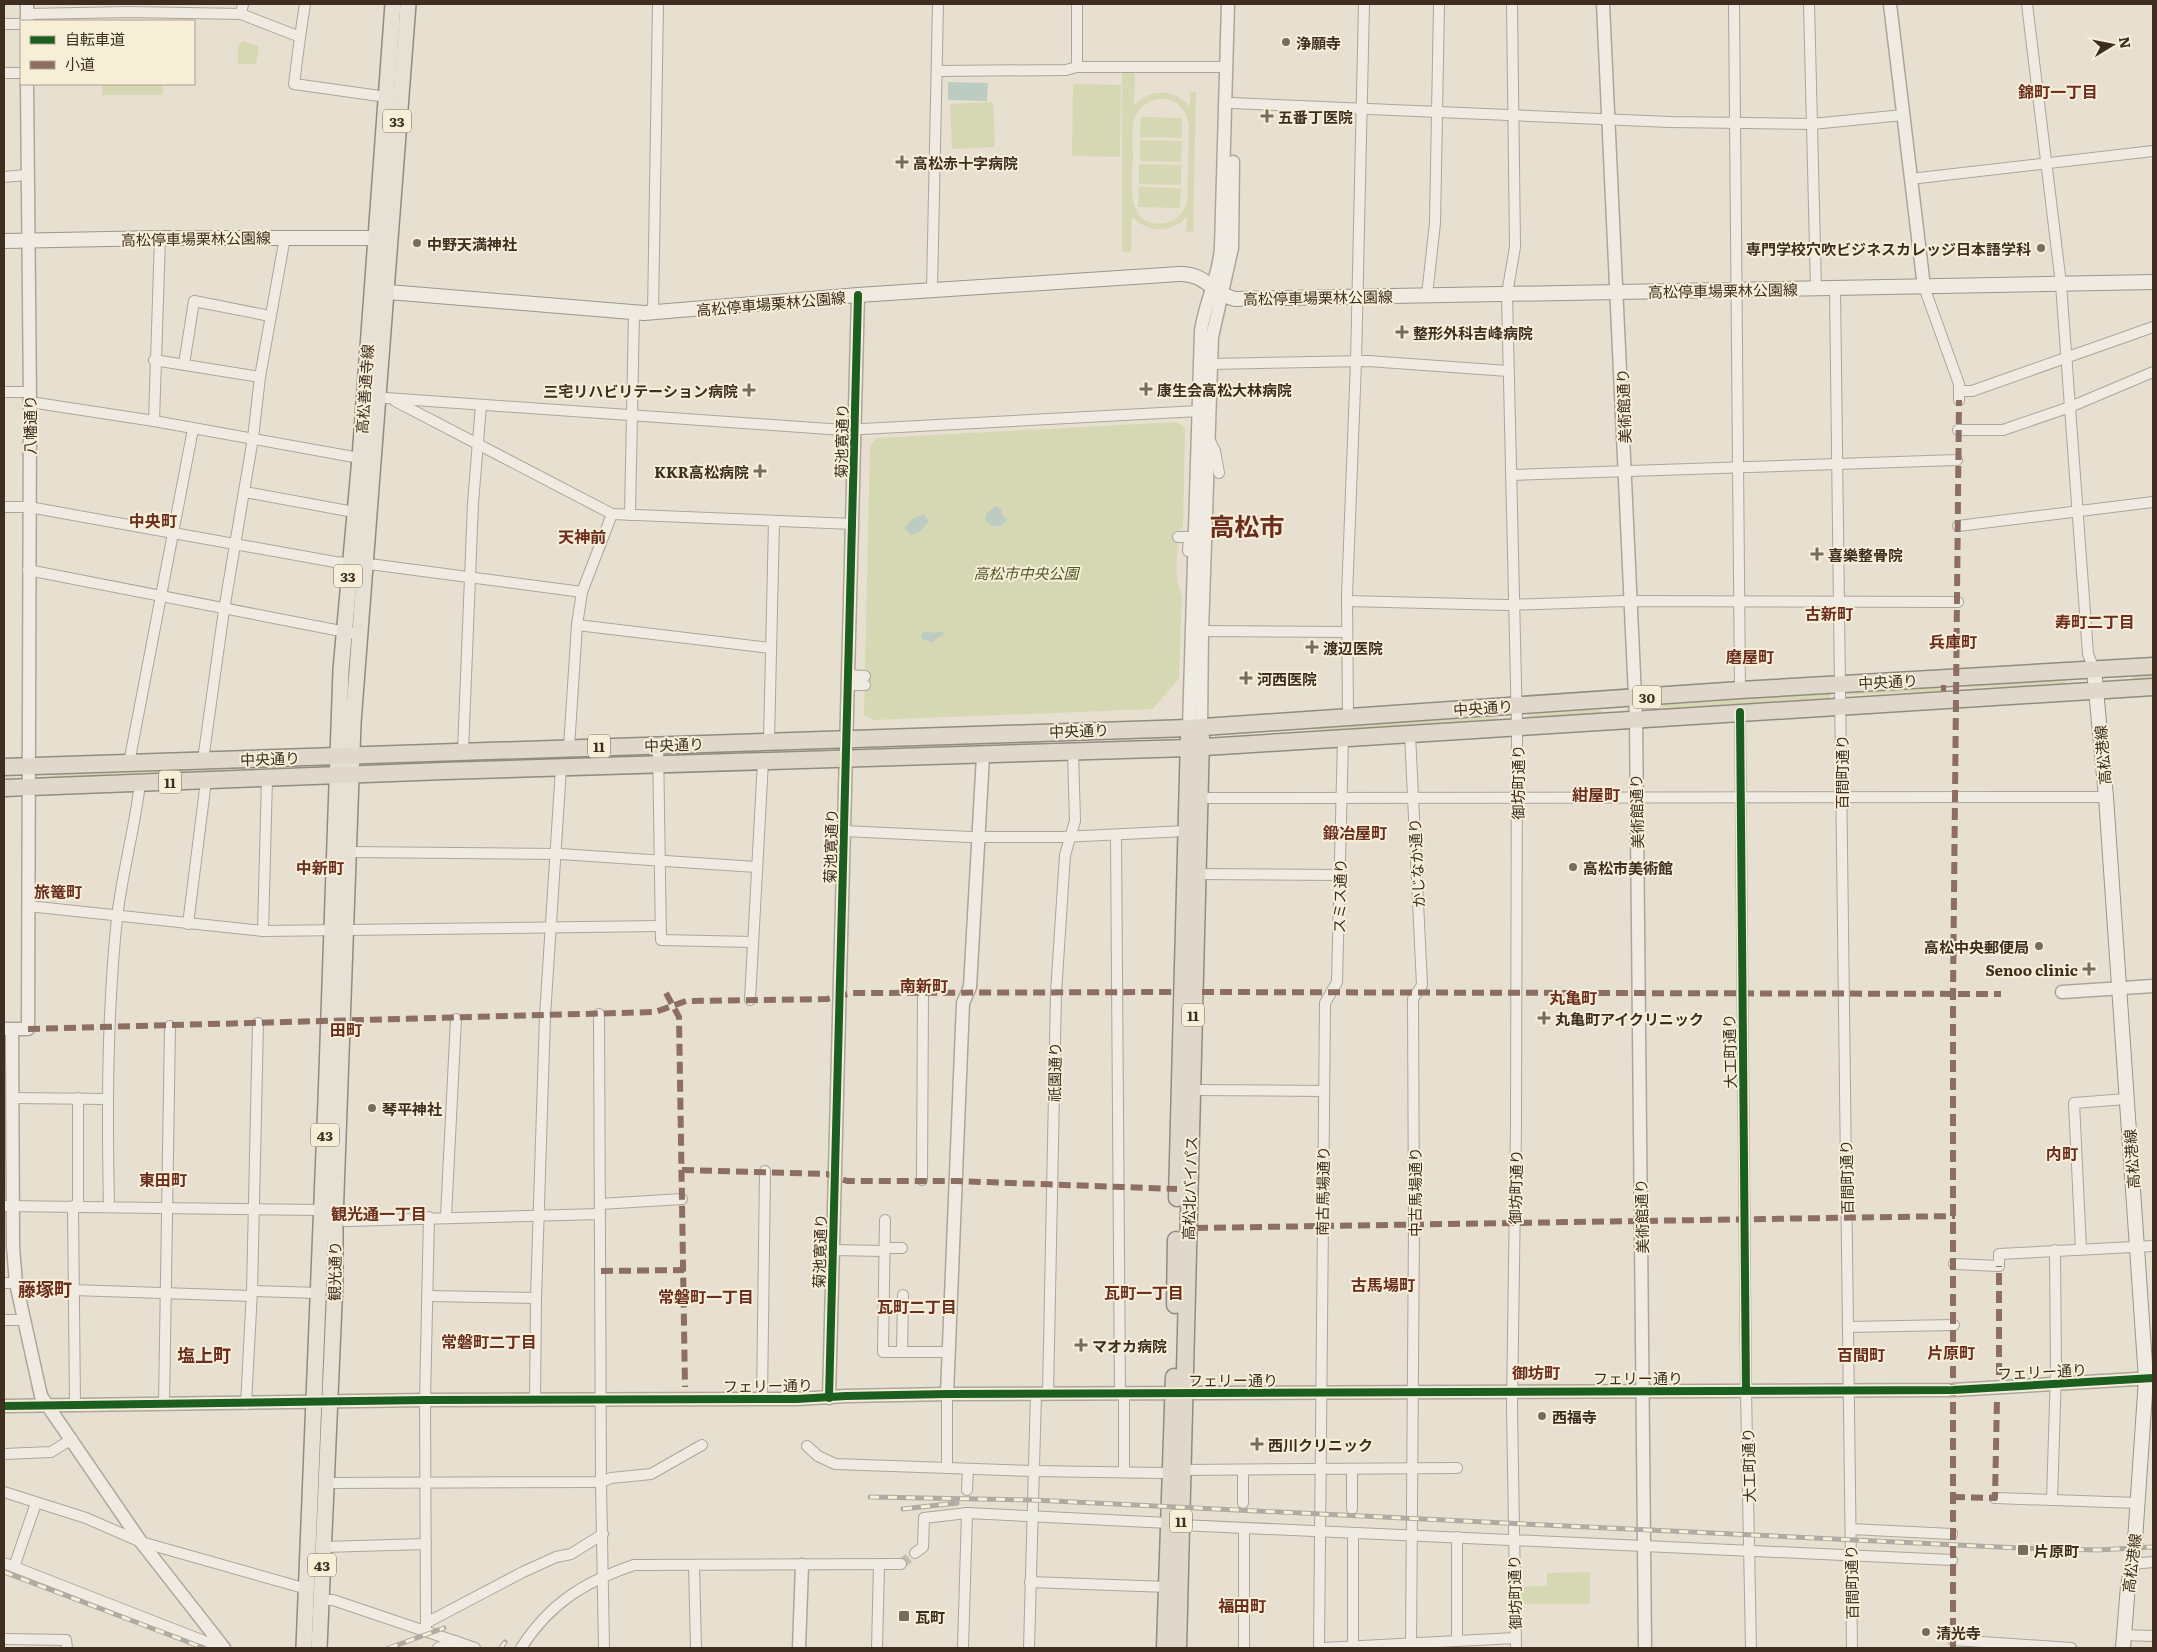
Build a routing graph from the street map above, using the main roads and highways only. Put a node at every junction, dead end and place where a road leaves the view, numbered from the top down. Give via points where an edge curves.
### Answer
1 (394, 4) edge
2 (408, 4) edge
3 (381, 238) junction
4 (4, 241) edge
5 (2153, 282) edge
6 (379, 291) junction
7 (357, 563) junction
8 (2153, 666) edge
9 (2094, 669) junction
10 (2153, 687) edge
11 (2097, 690) junction
12 (1195, 727) junction
13 (1195, 747) junction
14 (344, 755) junction
15 (4, 767) edge
16 (344, 775) junction
17 (4, 788) edge
18 (339, 930) junction
19 (2150, 1378) edge
20 (1179, 1393) junction
21 (1175, 1524) junction
22 (2124, 1641) edge
23 (304, 1648) edge
24 (319, 1648) edge
25 (1165, 1648) edge
26 (1178, 1648) edge

1 - 3 main road, 高松善通寺線 / 33
2 - 3 main road, 高松善通寺線 / 33
3 - 4 main road, 高松停車場栗林公園線
3 - 6 main road, 高松善通寺線 / 33
5 - 6 main road, 高松停車場栗林公園線 via 1235,298 1194,275 1179,274 858,295 653,313
6 - 7 main road, 高松善通寺線 / 33 via 378,398 366,459
7 - 14 main road, 高松善通寺線 / 33 via 359,634
7 - 14 main road, 高松善通寺線 / 33 via 343,632
8 - 9 highway, 中央通り / 30
9 - 11 main road, 高松港線
9 - 12 highway, 中央通り / 30
10 - 11 highway, 中央通り / 30
11 - 13 highway, 中央通り / 30
11 - 19 main road, 高松港線 via 2137,1246
12 - 13 highway, 高松北バイパス / 11
12 - 14 highway, 中央通り / 11
13 - 16 highway, 中央通り / 11
13 - 20 highway, 高松北バイパス / 11 via 1186,832
13 - 20 highway, 高松北バイパス / 11 via 1200,798
14 - 15 highway, 中央通り / 11
14 - 16 main road, 高松善通寺線 / 33
16 - 17 highway, 中央通り / 11
16 - 18 main road, 観光通り / 43
16 - 18 main road, 観光通り / 43 via 349,852
18 - 23 main road, 観光通り / 43 via 321,1210
18 - 24 main road, 観光通り / 43 via 335,1281
19 - 22 main road, 高松港線
20 - 21 highway, 高松北バイパス / 11
21 - 25 highway, 高松北バイパス / 11
21 - 26 highway, 高松北バイパス / 11

